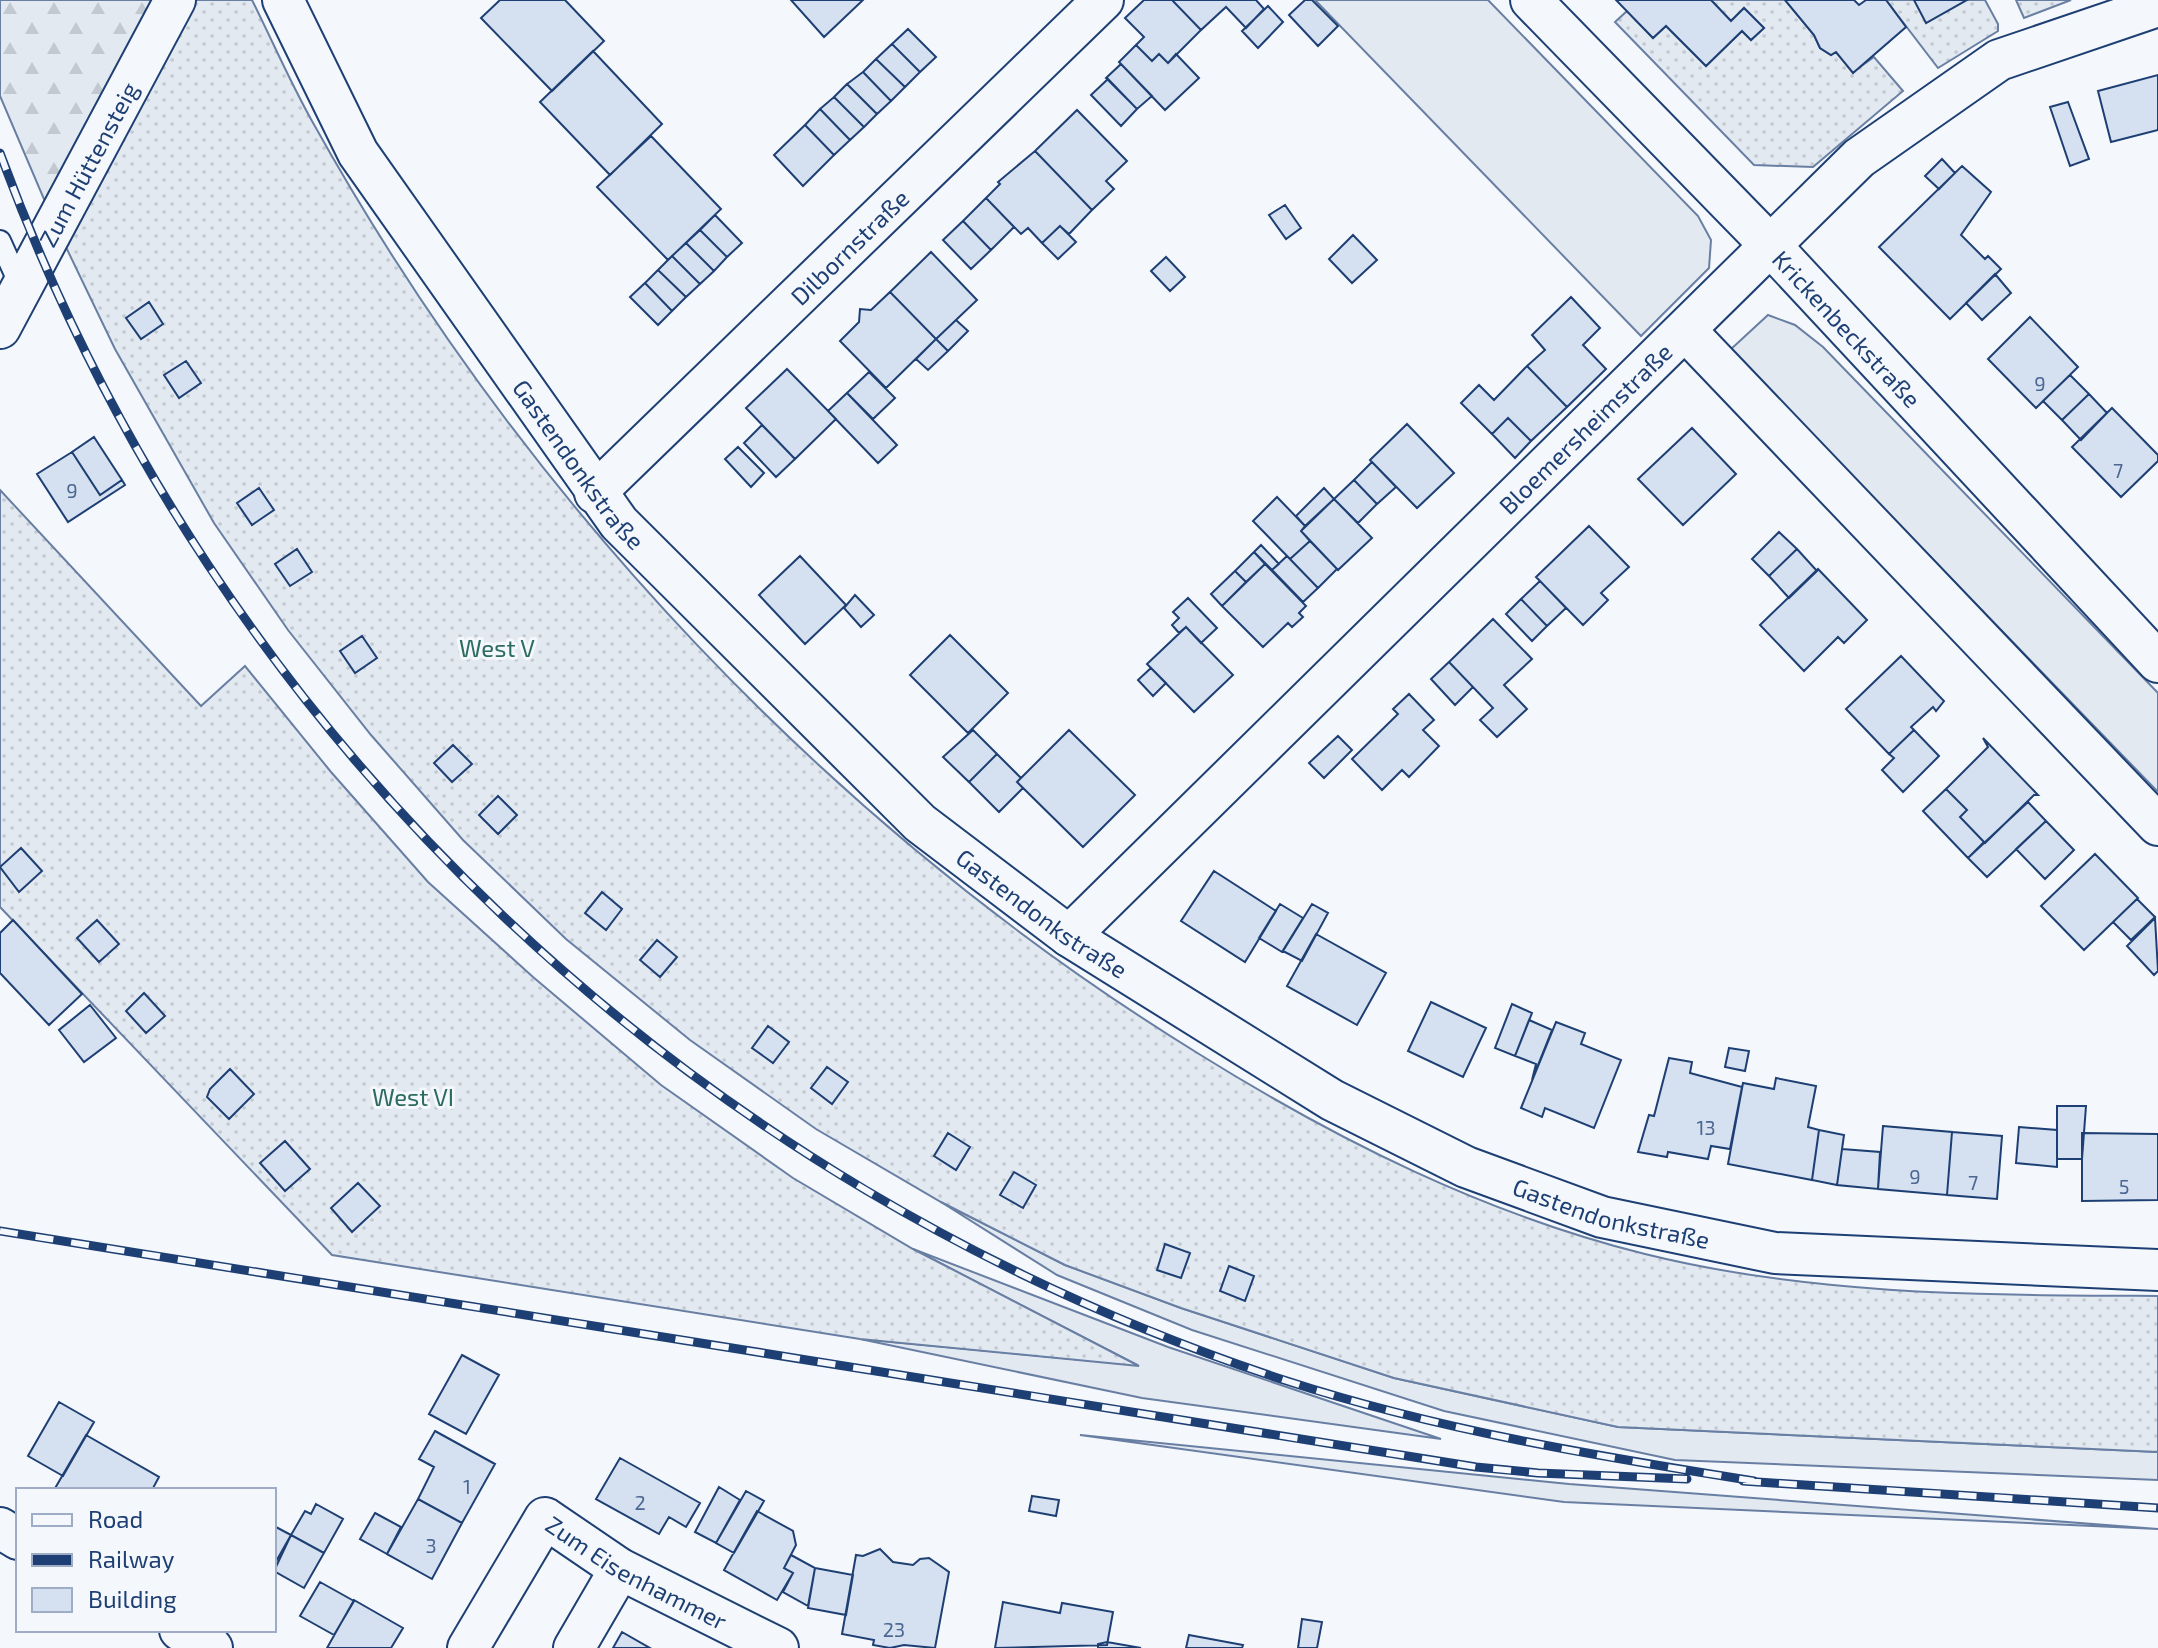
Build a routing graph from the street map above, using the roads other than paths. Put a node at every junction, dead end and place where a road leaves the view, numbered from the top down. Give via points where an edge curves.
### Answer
1 (175, 0) edge
2 (283, 0) edge
3 (1103, 0) edge
4 (1531, 0) edge
5 (2158, 6) edge
6 (0, 241) edge
7 (1769, 244) junction
8 (20, 285) junction
9 (0, 328) edge
10 (1686, 331) junction
11 (595, 493) junction
12 (2158, 662) edge
13 (2158, 825) edge
14 (1069, 936) junction
15 (2158, 1270) edge
16 (620, 1569) junction
17 (184, 1632) edge
18 (212, 1648) edge
19 (468, 1648) edge
20 (574, 1648) edge
21 (778, 1648) edge

1 - 8 street, Zum Hüttensteig
2 - 11 street, Gastendonkstraße via 358,153
3 - 11 street, Dilbornstraße
4 - 7 street, Krickenbeckstraße
5 - 7 street, Bloemersheimstraße via 1999,60 1859,158
6 - 8 lane
7 - 10 street, Bloemersheimstraße
7 - 12 street, Krickenbeckstraße
8 - 9 street, Zum Hüttensteig
10 - 13 street
10 - 14 street, Bloemersheimstraße
11 - 14 street, Gastendonkstraße via 653,558 920,823
14 - 15 street, Gastendonkstraße via 1332,1100 1466,1167 1602,1217 1775,1253
16 - 19 street, Zum Eisenhammer via 545,1518
16 - 20 street
16 - 21 street, Zum Eisenhammer
17 - 18 street

